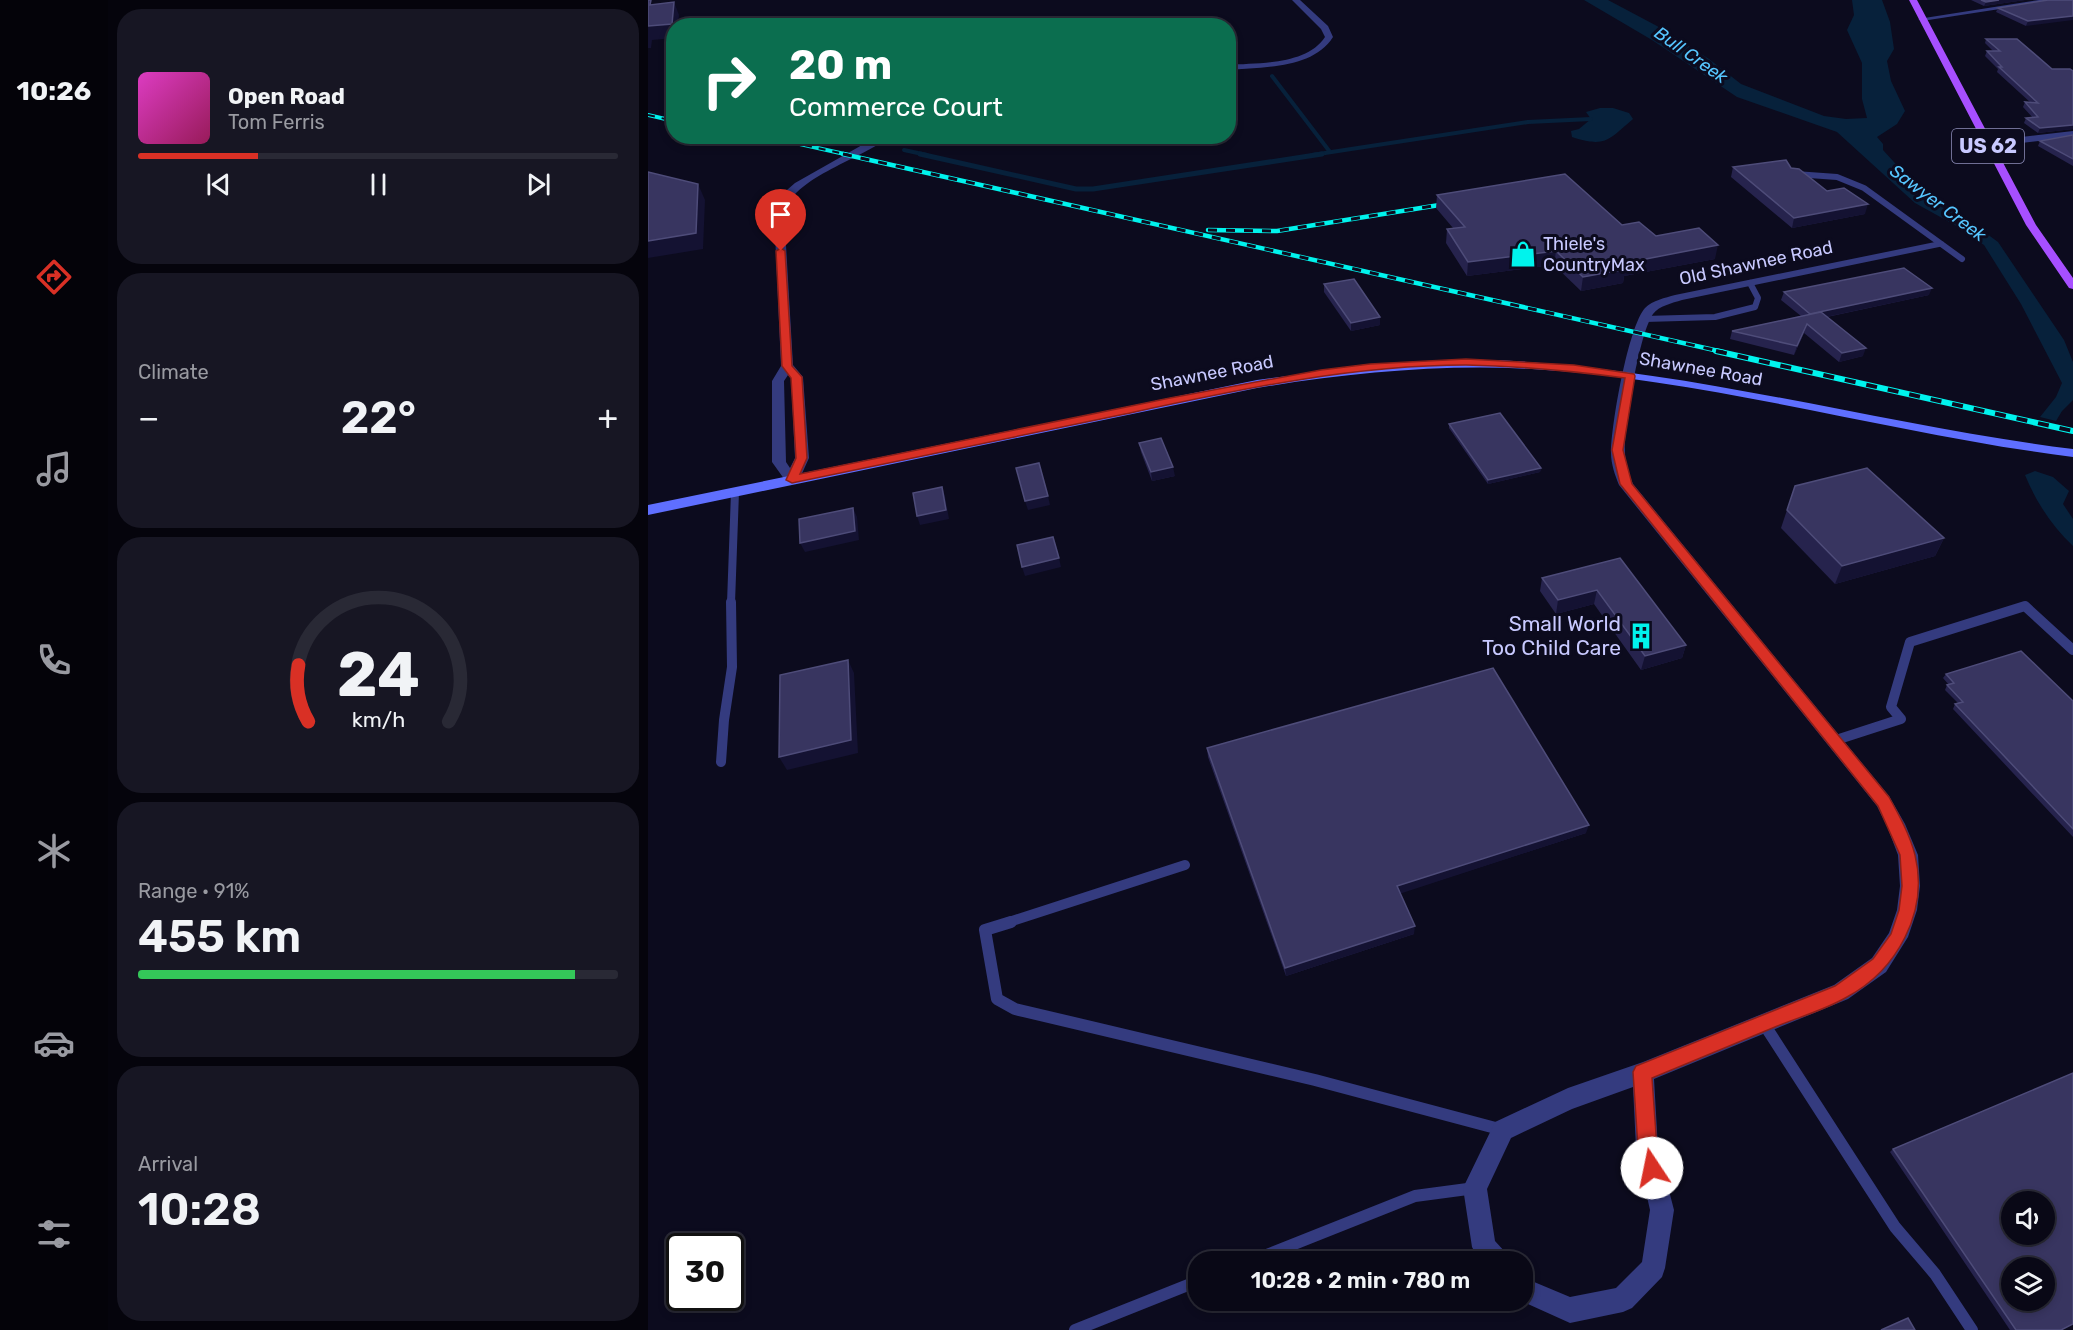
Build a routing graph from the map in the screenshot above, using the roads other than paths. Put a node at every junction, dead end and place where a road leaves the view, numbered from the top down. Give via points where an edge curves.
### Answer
1 (1296, 0) edge
2 (1913, 0) edge
3 (2055, 0) edge
4 (1922, 19) junction
5 (1236, 67) edge
6 (2073, 134) edge
7 (872, 144) edge
8 (1987, 144) junction
9 (1792, 174) edge
10 (1940, 244) junction
11 (1962, 259) dead end
12 (1750, 283) junction
13 (2073, 286) edge
14 (1645, 319) junction
15 (787, 366) junction
16 (1630, 376) junction
17 (2073, 453) edge
18 (792, 480) junction
19 (735, 492) junction
20 (648, 510) edge
21 (2073, 650) edge
22 (1836, 740) junction
23 (721, 762) dead end
24 (1185, 865) dead end
25 (1764, 1024) junction
26 (1642, 1072) junction
27 (1503, 1130) junction
28 (1475, 1188) junction
29 (1276, 1251) edge
30 (1487, 1251) edge
31 (1188, 1285) edge
32 (1533, 1294) edge
33 (1075, 1330) edge
34 (1972, 1330) edge

1 - 5 street via 1325,28 1329,37 1324,46 1303,58
2 - 4 main road, US 62
3 - 4 street
4 - 8 main road, US 62
6 - 8 street
7 - 15 street via 799,185 781,203
8 - 13 main road, US 62 via 2031,225
9 - 10 lane via 1837,177 1864,188
10 - 11 lane
10 - 12 street, Old Shawnee Road
12 - 14 street, Old Shawnee Road via 1662,302
12 - 14 lane via 1758,298 1755,307 1740,313 1711,318
14 - 16 street
15 - 18 street via 797,377 802,458
15 - 18 street via 778,381 779,462
16 - 17 main road, Shawnee Road via 1989,442
16 - 18 main road, Shawnee Road via 1466,362 1321,373
16 - 22 street via 1618,450 1626,484
18 - 19 main road, Shawnee Road
19 - 20 main road, Shawnee Road
19 - 23 lane via 732,667
21 - 22 lane via 2025,606 1910,642 1891,707 1901,719
22 - 25 street via 1896,824 1908,855 1907,910 1898,937 1879,965 1841,992
24 - 27 lane via 985,930 997,999 1015,1009 1303,1077
25 - 26 street
25 - 34 lane via 1895,1227 1935,1274
26 - 27 street via 1568,1099
26 - 32 street via 1647,1148 1662,1210 1653,1268 1623,1299 1570,1310
27 - 28 street
28 - 29 lane via 1414,1196
28 - 30 street
31 - 33 lane

